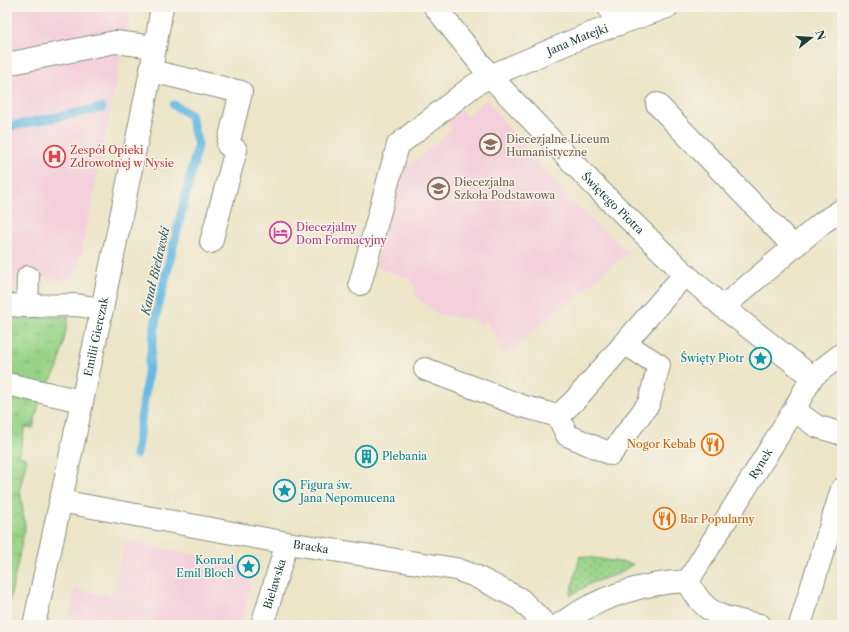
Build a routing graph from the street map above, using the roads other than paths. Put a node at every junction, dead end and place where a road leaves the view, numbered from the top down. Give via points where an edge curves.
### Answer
1 (162, 7) edge
2 (177, 7) edge
3 (435, 7) edge
4 (667, 7) edge
5 (612, 16) edge
6 (156, 47) junction
7 (7, 64) edge
8 (490, 76) junction
9 (149, 81) junction
10 (657, 104) dead end
11 (842, 210) edge
12 (211, 242) dead end
13 (794, 247) junction
14 (685, 274) junction
15 (28, 277) dead end
16 (360, 284) dead end
17 (17, 306) edge
18 (723, 306) junction
19 (102, 309) junction
20 (624, 343) junction
21 (842, 354) edge
22 (425, 370) dead end
23 (812, 377) junction
24 (7, 384) edge
25 (81, 401) junction
26 (794, 410) junction
27 (558, 416) junction
28 (842, 434) edge
29 (842, 490) edge
30 (60, 501) junction
31 (287, 543) junction
32 (688, 581) junction
33 (34, 625) edge
34 (262, 625) edge
35 (546, 625) edge
36 (559, 625) edge
37 (760, 625) edge
38 (800, 625) edge

1 - 6 street, Emilii Gierczak
2 - 6 street, Emilii Gierczak
3 - 8 street, Świętego Piotra
4 - 5 street, Jana Matejki
5 - 8 street, Jana Matejki
6 - 7 street via 115,42
6 - 9 street, Emilii Gierczak
8 - 14 street, Świętego Piotra via 592,183
8 - 16 street, Jana Matejki via 473,86 398,145
9 - 12 street via 241,92 228,145 236,150
9 - 19 street, Emilii Gierczak
10 - 13 street
11 - 13 street via 823,222
13 - 18 street
14 - 18 street, Świętego Piotra
14 - 20 street
15 - 17 street
17 - 19 street via 76,305
18 - 23 street, Świętego Piotra
19 - 25 street, Emilii Gierczak
20 - 27 street
20 - 27 street via 659,365 649,403 611,454 567,435
21 - 23 street, Rynek
22 - 27 street via 522,406
23 - 26 street, Rynek
24 - 25 street
25 - 30 street, Emilii Gierczak
26 - 28 street via 816,426
26 - 32 street, Rynek
29 - 38 street
30 - 31 street, Bracka
30 - 33 street, Emilii Gierczak
31 - 34 street, Bielawska
31 - 35 street, Bracka via 456,569 520,599
32 - 36 street via 657,583 620,592 598,600
32 - 37 street via 706,609 728,618

